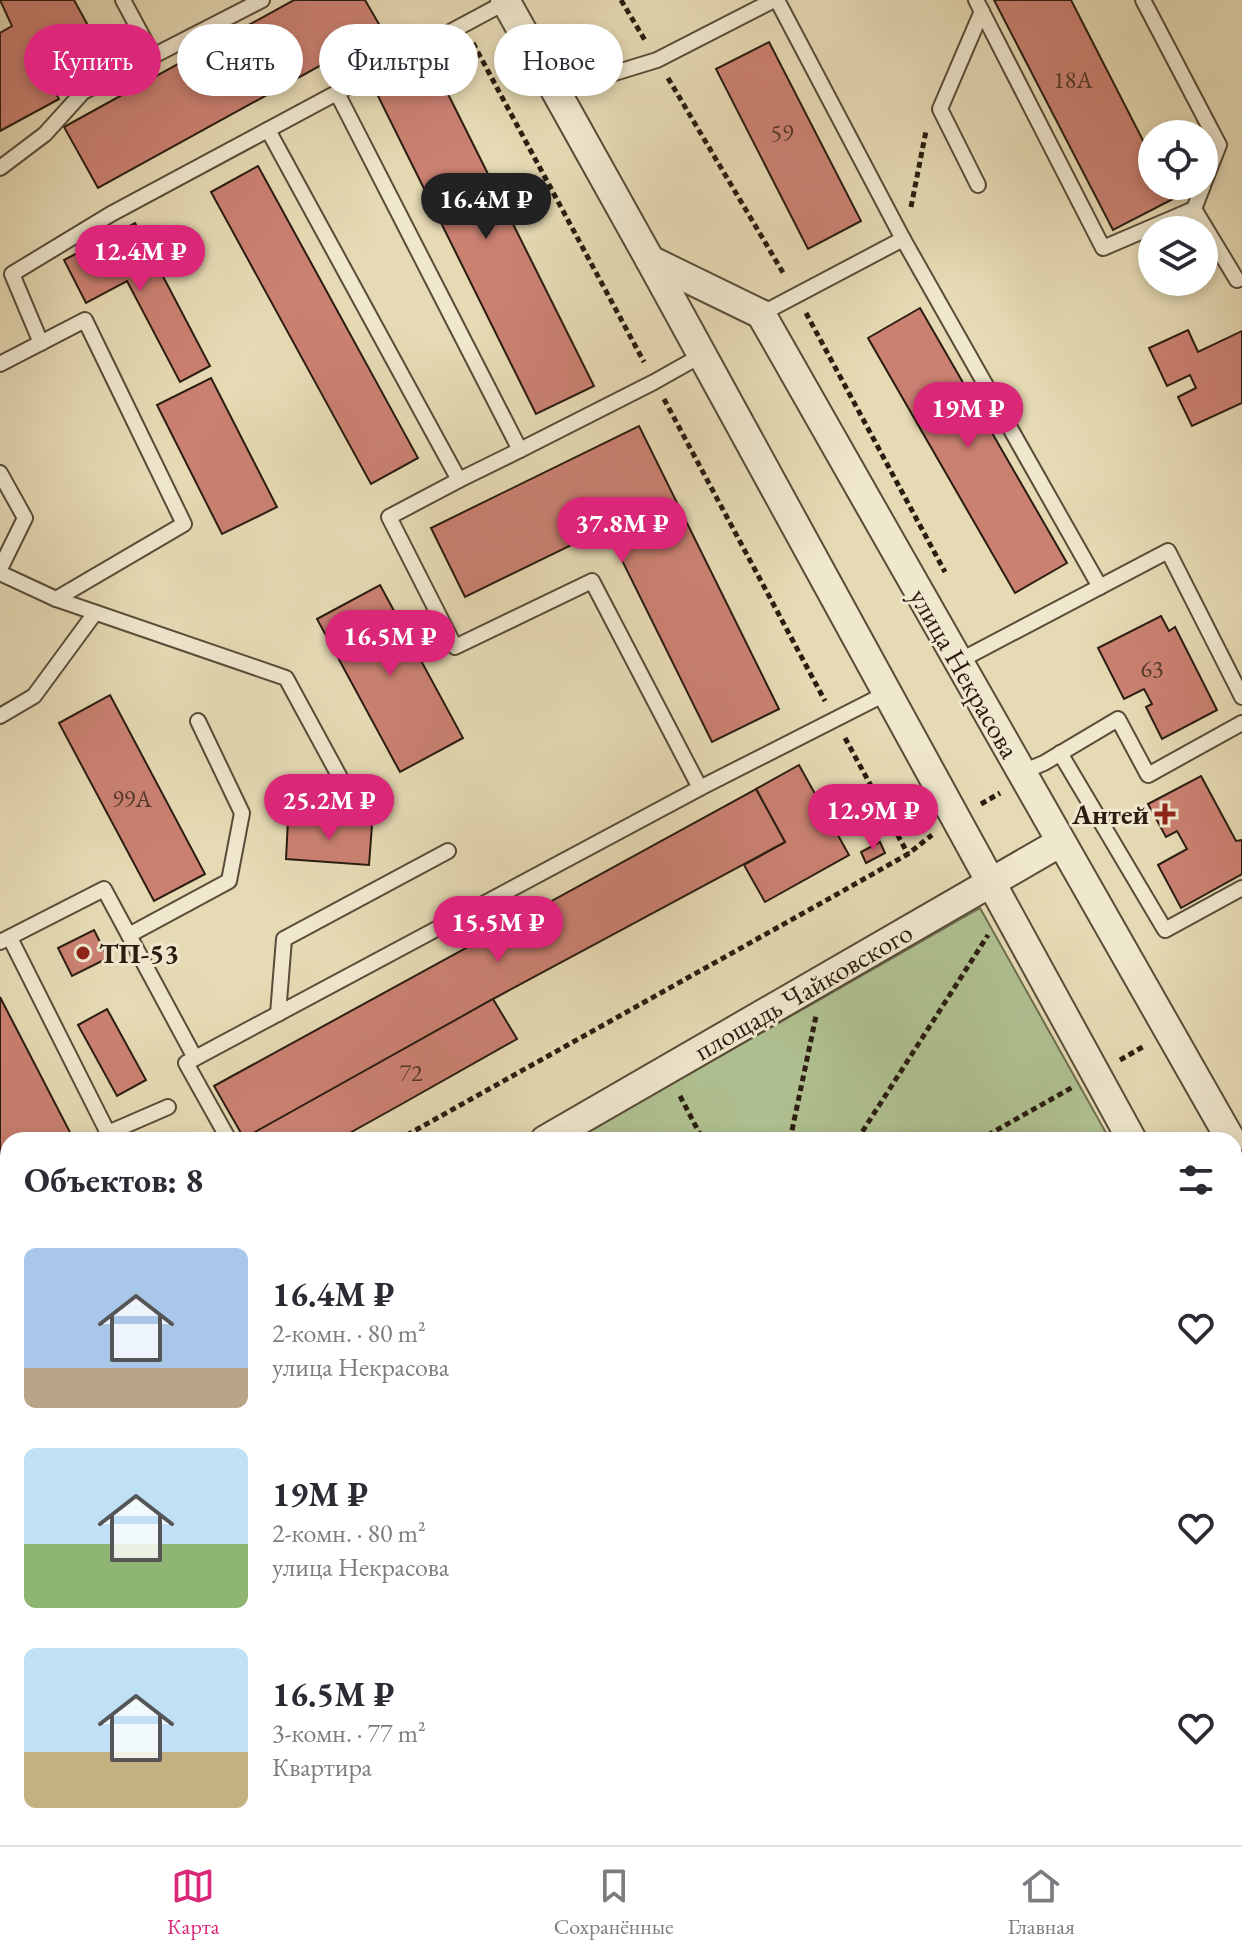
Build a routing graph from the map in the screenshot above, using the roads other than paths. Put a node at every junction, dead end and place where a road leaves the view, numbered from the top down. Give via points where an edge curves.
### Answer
1 (123, 0) edge
2 (262, 0) edge
3 (776, 0) edge
4 (1143, 0) edge
5 (506, 1) edge
6 (979, 6) edge
7 (136, 24) edge
8 (465, 24) edge
9 (519, 24) edge
10 (161, 52) edge
11 (623, 70) edge
12 (79, 96) edge
13 (331, 96) edge
14 (339, 96) edge
15 (559, 96) edge
16 (1206, 120) edge
17 (268, 130) junction
18 (0, 168) edge
19 (978, 185) dead end
20 (1197, 200) edge
21 (1194, 209) junction
22 (903, 239) junction
23 (650, 260) junction
24 (1237, 280) dead end
25 (761, 314) junction
26 (41, 343) junction
27 (702, 355) junction
28 (0, 364) edge
29 (520, 450) junction
30 (0, 473) edge
31 (459, 480) junction
32 (0, 571) edge
33 (1100, 587) junction
34 (56, 599) junction
35 (95, 613) junction
36 (959, 661) junction
37 (1237, 676) edge
38 (887, 693) junction
39 (1242, 697) edge
40 (0, 716) edge
41 (198, 721) dead end
42 (1242, 723) edge
43 (1060, 753) junction
44 (1024, 776) junction
45 (343, 783) dead end
46 (700, 788) junction
47 (1061, 842) junction
48 (448, 851) dead end
49 (991, 883) junction
50 (1242, 888) edge
51 (129, 935) junction
52 (5, 940) edge
53 (278, 1014) junction
54 (195, 1058) junction
55 (168, 1107) dead end
56 (107, 1132) edge
57 (110, 1132) edge
58 (225, 1132) edge
59 (559, 1132) edge
60 (1128, 1132) edge
61 (1226, 1132) edge

1 - 7 lane
2 - 10 lane
3 - 11 lane via 657,60
3 - 22 lane
4 - 16 lane
5 - 8 lane
5 - 9 street
6 - 19 lane via 940,109
6 - 21 lane via 1103,248
12 - 18 lane via 45,134
13 - 17 lane
14 - 29 lane
15 - 23 street
17 - 26 lane via 12,274
17 - 31 lane
20 - 21 lane
21 - 24 lane
22 - 25 lane
22 - 33 lane
23 - 25 street
23 - 27 street
25 - 36 street, улица Некрасова
26 - 28 lane
26 - 34 lane via 85,320 184,524
27 - 29 lane
27 - 38 street
29 - 31 lane
30 - 32 lane via 25,518
31 - 46 lane via 389,517 455,647 592,581
32 - 34 lane
33 - 36 lane
33 - 37 lane via 1168,551
34 - 35 lane
35 - 40 lane via 34,696
35 - 45 lane via 286,678
36 - 44 street, улица Некрасова
37 - 39 lane
38 - 46 lane
38 - 49 street
41 - 51 lane via 242,813 229,881
42 - 43 lane via 1148,775 1118,719
43 - 44 lane
43 - 50 lane via 1165,930
44 - 47 street, улица Некрасова
46 - 53 lane
47 - 49 street, площадь Чайковского
47 - 61 street, улица Некрасова
48 - 53 lane via 284,939
49 - 59 street, площадь Чайковского
49 - 60 street
51 - 52 lane via 104,889
51 - 54 lane
52 - 56 lane
53 - 54 lane
54 - 58 lane via 186,1063
55 - 57 lane

